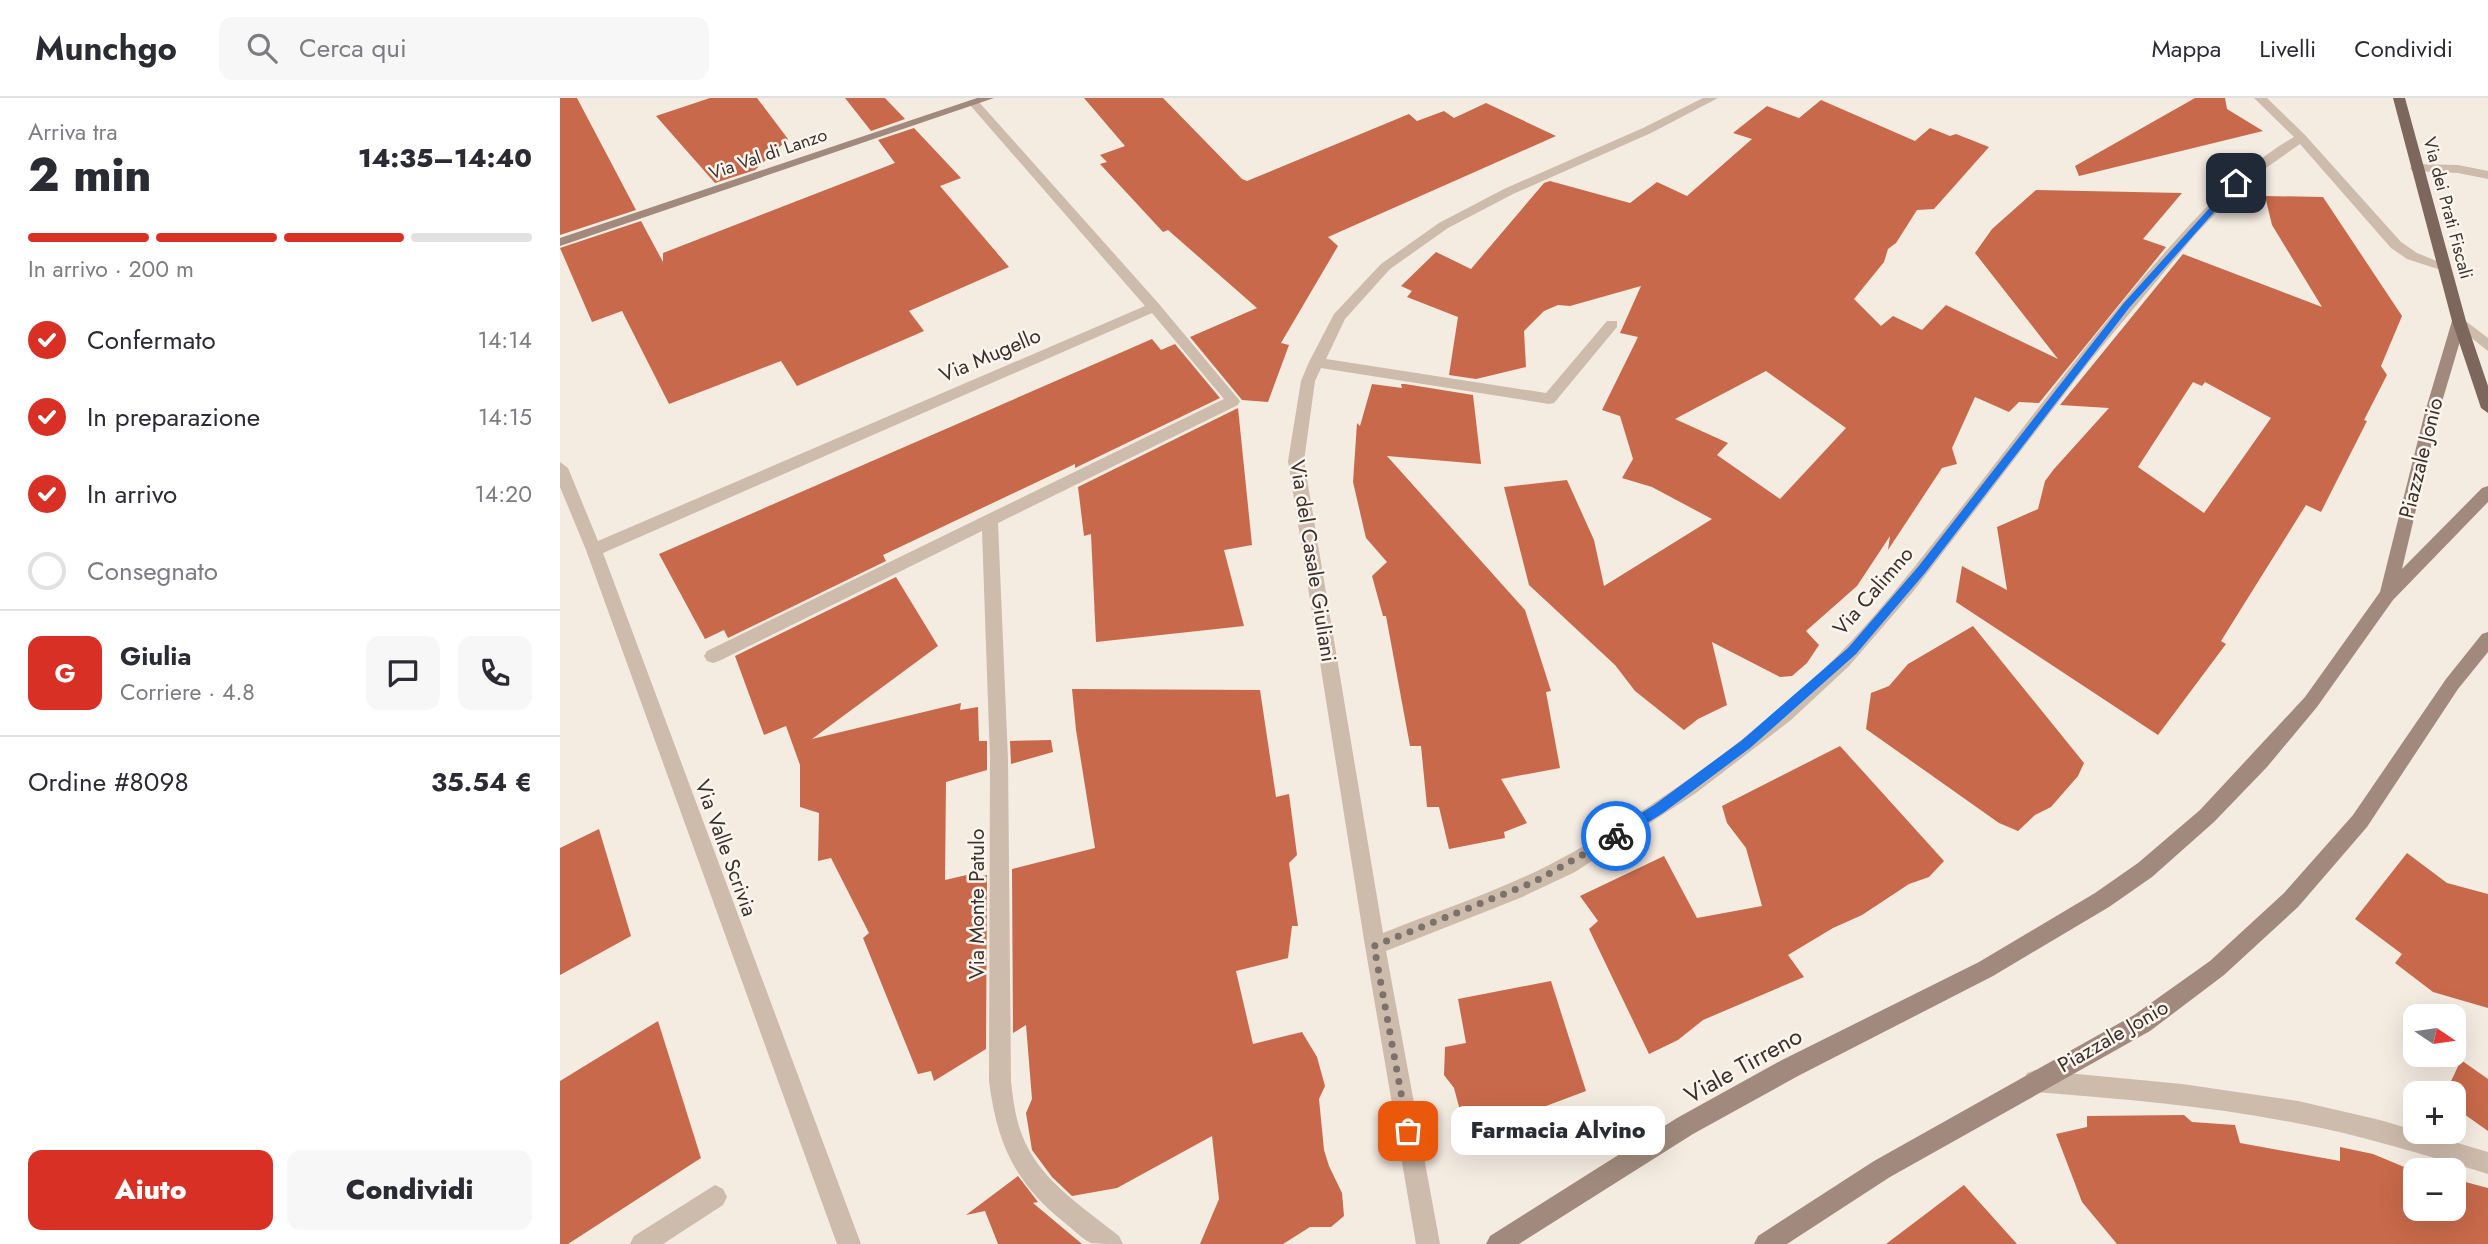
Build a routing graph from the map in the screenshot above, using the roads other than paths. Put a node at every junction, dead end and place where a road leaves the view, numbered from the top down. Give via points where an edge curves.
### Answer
1 (1712, 98) edge
2 (2260, 98) edge
3 (2390, 98) edge
4 (981, 100) edge
5 (2400, 103) edge
6 (2301, 138) junction
7 (2416, 168) junction
8 (2488, 175) edge
9 (560, 242) edge
10 (2444, 267) junction
11 (1154, 307) junction
12 (2459, 321) junction
13 (1612, 324) dead end
14 (2488, 346) edge
15 (1316, 362) junction
16 (2488, 408) edge
17 (560, 468) edge
18 (2488, 492) edge
19 (990, 520) junction
20 (594, 550) junction
21 (2387, 595) junction
22 (2488, 639) edge
23 (713, 656) dead end
24 (1374, 946) junction
25 (1986, 968) joint
26 (2035, 1081) junction
27 (2488, 1163) edge
28 (715, 1197) dead end
29 (642, 1244) edge
30 (849, 1244) edge
31 (1111, 1244) edge
32 (1427, 1244) edge
33 (1498, 1244) edge
34 (1766, 1244) edge

1 - 15 street, Via del Casale Giuliani via 1431,231 1380,268 1356,293
2 - 6 street
3 - 5 street
4 - 9 main road, Via Val di Lanzo
4 - 11 street
5 - 7 main road, Via dei Prati Fiscali
6 - 10 street via 2396,245
6 - 24 street, Via Calimno via 2257,165 2176,247 1922,570 1852,651 1804,696 1659,809 1584,856 1534,882
7 - 8 street
7 - 10 main road, Via dei Prati Fiscali
10 - 12 main road, Via dei Prati Fiscali
11 - 19 street via 1233,401
11 - 20 street, Via Mugello
12 - 14 street
12 - 16 main road, Via dei Prati Fiscali
12 - 21 main road, Piazzale Jonio
13 - 15 street via 1549,399
15 - 24 street, Via del Casale Giuliani via 1300,408 1296,461
17 - 20 street, Via Valle Scrivia
18 - 21 main road, Piazzale Jonio
19 - 23 street
19 - 31 street, Via Monte Patulo via 999,758 1000,1081 1005,1123 1024,1167 1040,1186
20 - 30 street, Via Valle Scrivia
21 - 25 main road, Piazzale Jonio via 2285,733 2179,842 2102,900
22 - 26 main road, Piazzale Jonio via 2452,684 2360,821 2291,901 2191,989 2142,1023
24 - 32 street, Via del Casale Giuliani
25 - 33 main road, Viale Tirreno via 1685,1126
26 - 27 street, Piazzale Jonio via 2271,1107 2406,1138
26 - 34 main road
28 - 29 street

